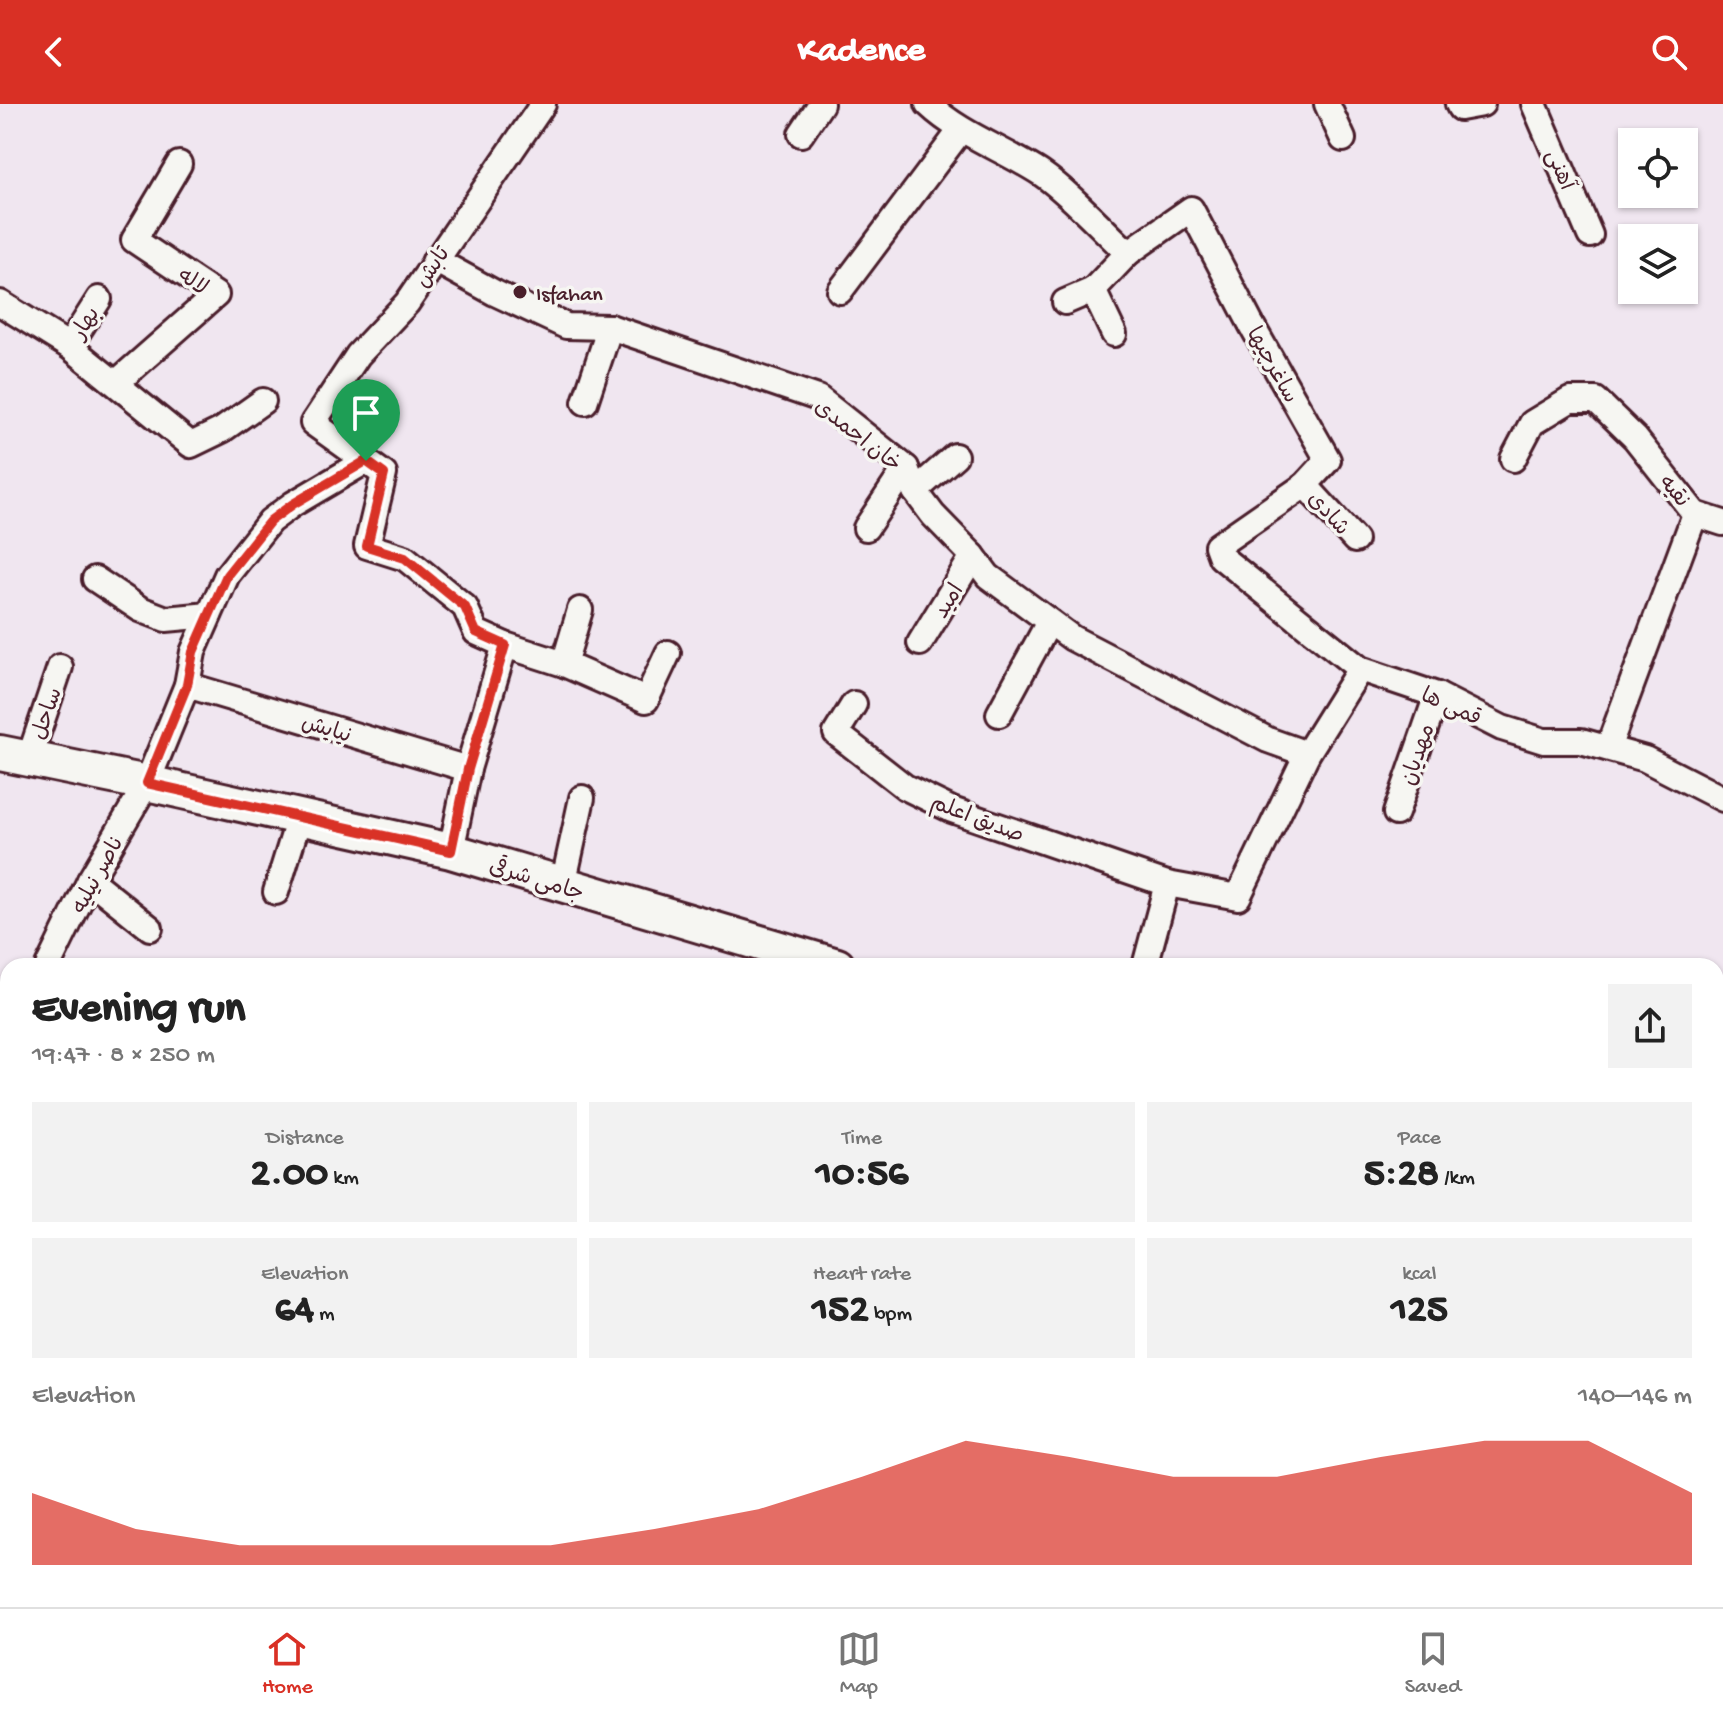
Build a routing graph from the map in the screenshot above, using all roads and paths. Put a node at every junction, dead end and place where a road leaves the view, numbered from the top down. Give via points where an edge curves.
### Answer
1 (543, 104) edge
2 (821, 104) edge
3 (928, 104) edge
4 (1327, 104) edge
5 (1458, 104) edge
6 (1482, 104) edge
7 (1534, 104) edge
8 (960, 131) junction
9 (801, 134) dead end
10 (1343, 139) dead end
11 (179, 164) dead end
12 (1590, 235) dead end
13 (1128, 253) junction
14 (435, 260) junction
15 (1093, 290) junction
16 (840, 291) dead end
17 (99, 299) dead end
18 (1065, 302) dead end
19 (0, 303) edge
20 (610, 327) junction
21 (1114, 334) dead end
22 (69, 346) junction
23 (116, 383) junction
24 (263, 401) dead end
25 (585, 402) dead end
26 (955, 456) dead end
27 (1513, 459) dead end
28 (366, 461) junction
29 (906, 468) junction
30 (1305, 485) junction
31 (915, 491) junction
32 (1695, 514) junction
33 (1723, 523) edge
34 (866, 528) dead end
35 (1355, 540) dead end
36 (1217, 546) joint
37 (973, 556) junction
38 (95, 579) dead end
39 (580, 610) dead end
40 (209, 615) junction
41 (1049, 622) junction
42 (920, 643) dead end
43 (505, 645) junction
44 (668, 653) dead end
45 (564, 664) junction
46 (60, 667) dead end
47 (1360, 669) junction
48 (187, 685) junction
49 (1437, 695) junction
50 (854, 704) dead end
51 (999, 714) dead end
52 (1608, 748) junction
53 (1307, 754) junction
54 (15, 756) edge
55 (468, 769) junction
56 (147, 783) junction
57 (582, 798) dead end
58 (1723, 799) edge
59 (1396, 813) dead end
60 (299, 818) junction
61 (451, 851) junction
62 (90, 880) junction
63 (1167, 884) junction
64 (563, 885) junction
65 (276, 892) dead end
66 (150, 928) dead end
67 (52, 958) edge
68 (810, 958) edge
69 (1147, 958) edge

1 - 14 street, تابش
2 - 9 street
3 - 8 street
4 - 10 street
5 - 6 street
7 - 12 street, آهنی
8 - 13 street via 1044,176
8 - 16 street
11 - 23 street, لاله via 134,240 216,295
13 - 15 street, ساغرچیها
13 - 30 street, ساغرچیها via 1191,209 1328,460
14 - 20 street, خان احمدی via 566,326
14 - 28 street, تابش via 407,303 358,355 313,423
15 - 18 street, ساغرچیها
15 - 21 street
17 - 22 street, بهار
19 - 22 street
20 - 25 street
20 - 29 street, خان احمدی via 818,398
22 - 23 street
23 - 24 street via 191,445
26 - 31 street
27 - 32 street, نقیه via 1532,423 1570,400 1596,400 1635,438
28 - 40 street, ناصر نیلیه via 270,521 227,575
28 - 43 street via 384,474 367,546 405,558 465,607 476,632
29 - 31 street, خان احمدی
29 - 34 street
30 - 35 street, شادی
30 - 36 street, ساغرچیها
31 - 37 street, خان احمدی
32 - 33 street
32 - 52 street, نقیه
36 - 47 street, قمی ها via 1221,557
37 - 41 street, خان احمدی via 988,576
37 - 42 street, امید
38 - 40 street via 140,609 166,619
39 - 45 street
40 - 48 street, ناصر نیلیه via 193,652
41 - 51 street
41 - 53 street, خان احمدی via 1268,740
43 - 45 street
43 - 55 street
44 - 45 street via 646,700
46 - 54 street, ساحل
47 - 49 street, قمی ها
47 - 53 street, صدیق اعلم
48 - 55 street, نیایش
48 - 56 street, ناصر نیلیه
49 - 52 street, قمی ها via 1502,728 1544,741 1581,741
49 - 59 street, مهدیان
50 - 63 street, صدیق اعلم via 836,733 905,787 952,810
52 - 58 street, قمی ها via 1645,759
53 - 63 street, صدیق اعلم via 1238,897
54 - 56 street, جامی شرقی
55 - 61 street
56 - 60 street, جامی شرقی
56 - 62 street, ناصر نیلیه
57 - 64 street
60 - 61 street, جامی شرقی
60 - 65 street
61 - 64 street, جامی شرقی
62 - 66 street
62 - 67 street, ناصر نیلیه
63 - 69 street
64 - 68 street, جامی شرقی

